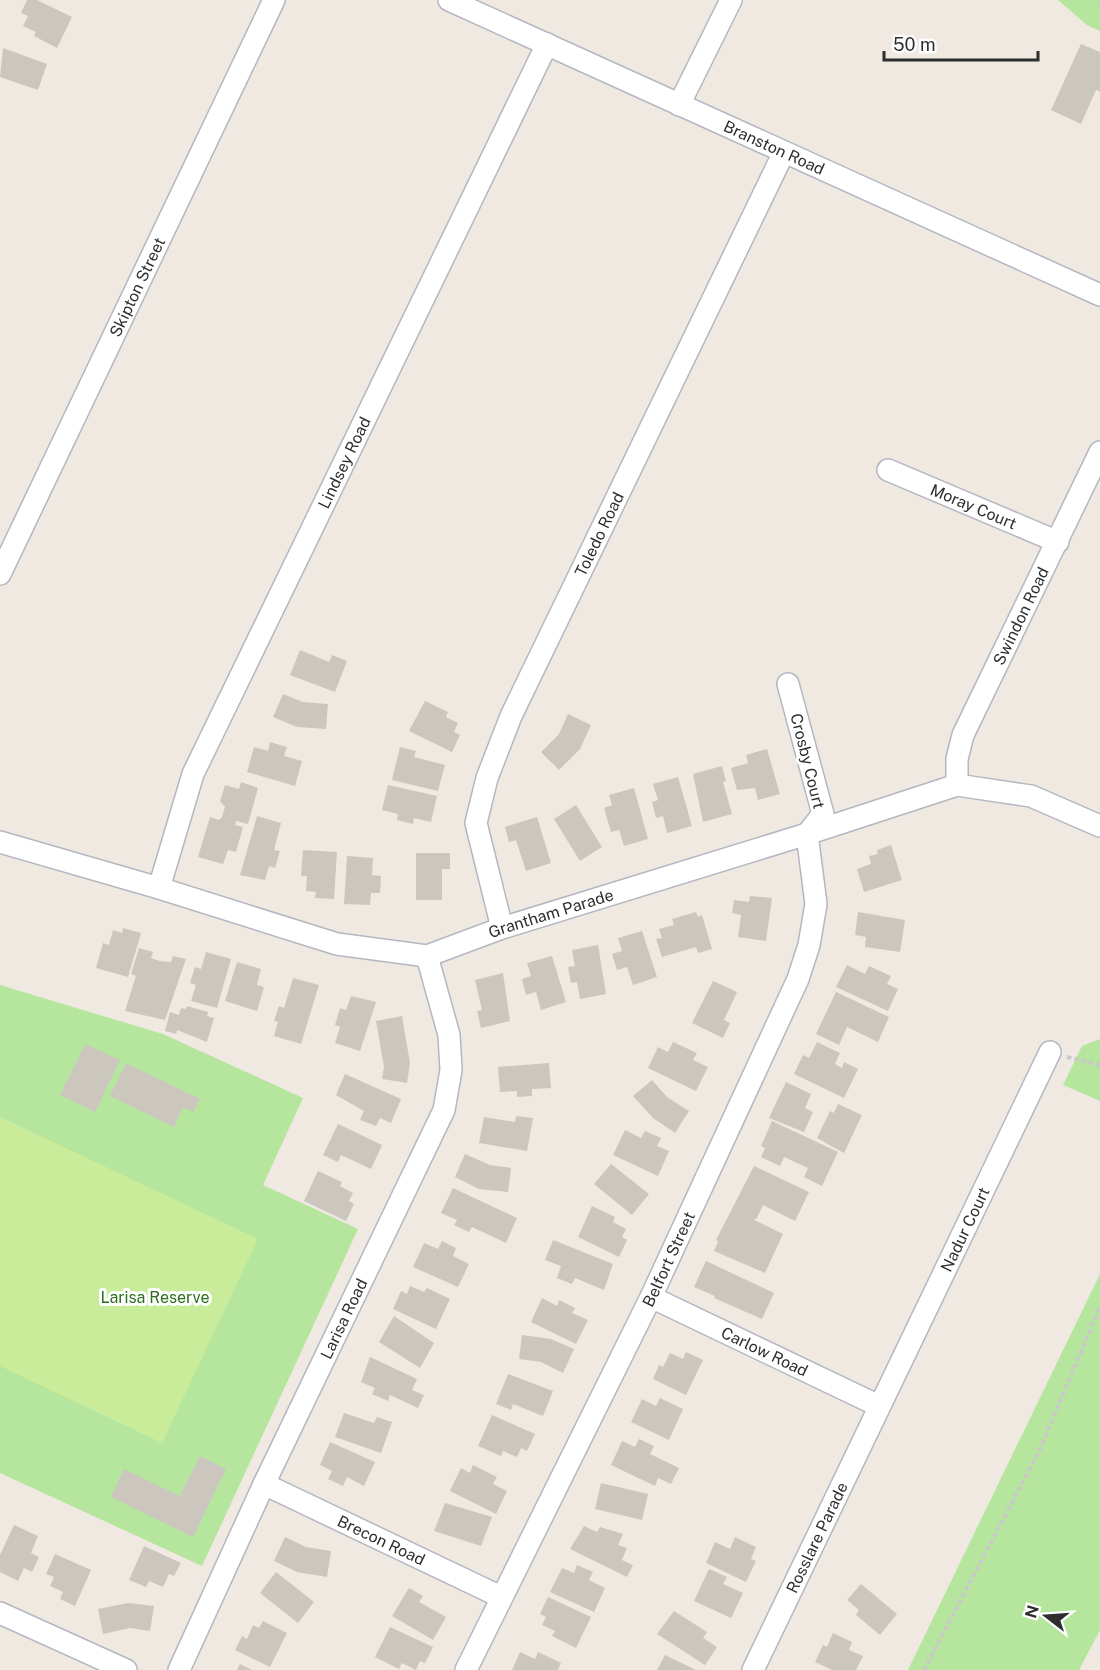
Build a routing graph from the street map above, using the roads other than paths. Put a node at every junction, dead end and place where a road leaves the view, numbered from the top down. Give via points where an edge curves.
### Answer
1 (274, 0) edge
2 (449, 0) edge
3 (731, 0) edge
4 (547, 44) junction
5 (679, 105) junction
6 (784, 152) junction
7 (1100, 295) edge
8 (1100, 452) edge
9 (888, 470) dead end
10 (1058, 542) junction
11 (0, 574) edge
12 (788, 684) dead end
13 (957, 785) junction
14 (1100, 826) edge
15 (807, 834) junction
16 (0, 842) edge
17 (159, 888) junction
18 (502, 928) junction
19 (427, 956) junction
20 (1050, 1052) road end
21 (651, 1297) junction
22 (879, 1406) junction
23 (264, 1484) junction
24 (501, 1597) junction
25 (0, 1613) edge
26 (126, 1670) edge
27 (179, 1670) edge
28 (466, 1670) edge
29 (753, 1670) edge

1 - 11 street, Skipton Street
2 - 4 street, Branston Road
3 - 5 street
4 - 5 street, Branston Road
4 - 17 street, Lindsey Road via 193,774
5 - 6 street, Branston Road
6 - 7 street, Branston Road
6 - 18 street, Toledo Road via 512,716 487,778 476,823
8 - 10 street, Swindon Road
9 - 10 street, Moray Court
10 - 13 street, Swindon Road via 963,735 957,759
12 - 15 street, Crosby Court via 823,814
13 - 14 street, Grantham Parade via 1031,796
13 - 15 street, Grantham Parade
15 - 18 street, Grantham Parade
15 - 21 street, Belfort Street via 816,903 798,979
16 - 17 street, Grantham Parade
17 - 19 street, Grantham Parade via 337,944
18 - 19 street, Grantham Parade
19 - 23 street, Larisa Road via 449,1035 451,1070 444,1110
20 - 22 street, Nadur Court
21 - 22 street, Carlow Road
21 - 24 street, Belfort Street
22 - 29 street, Rosslare Parade
23 - 24 street, Brecon Road
23 - 27 street, Larisa Road
24 - 28 street, Belfort Street
25 - 26 street

